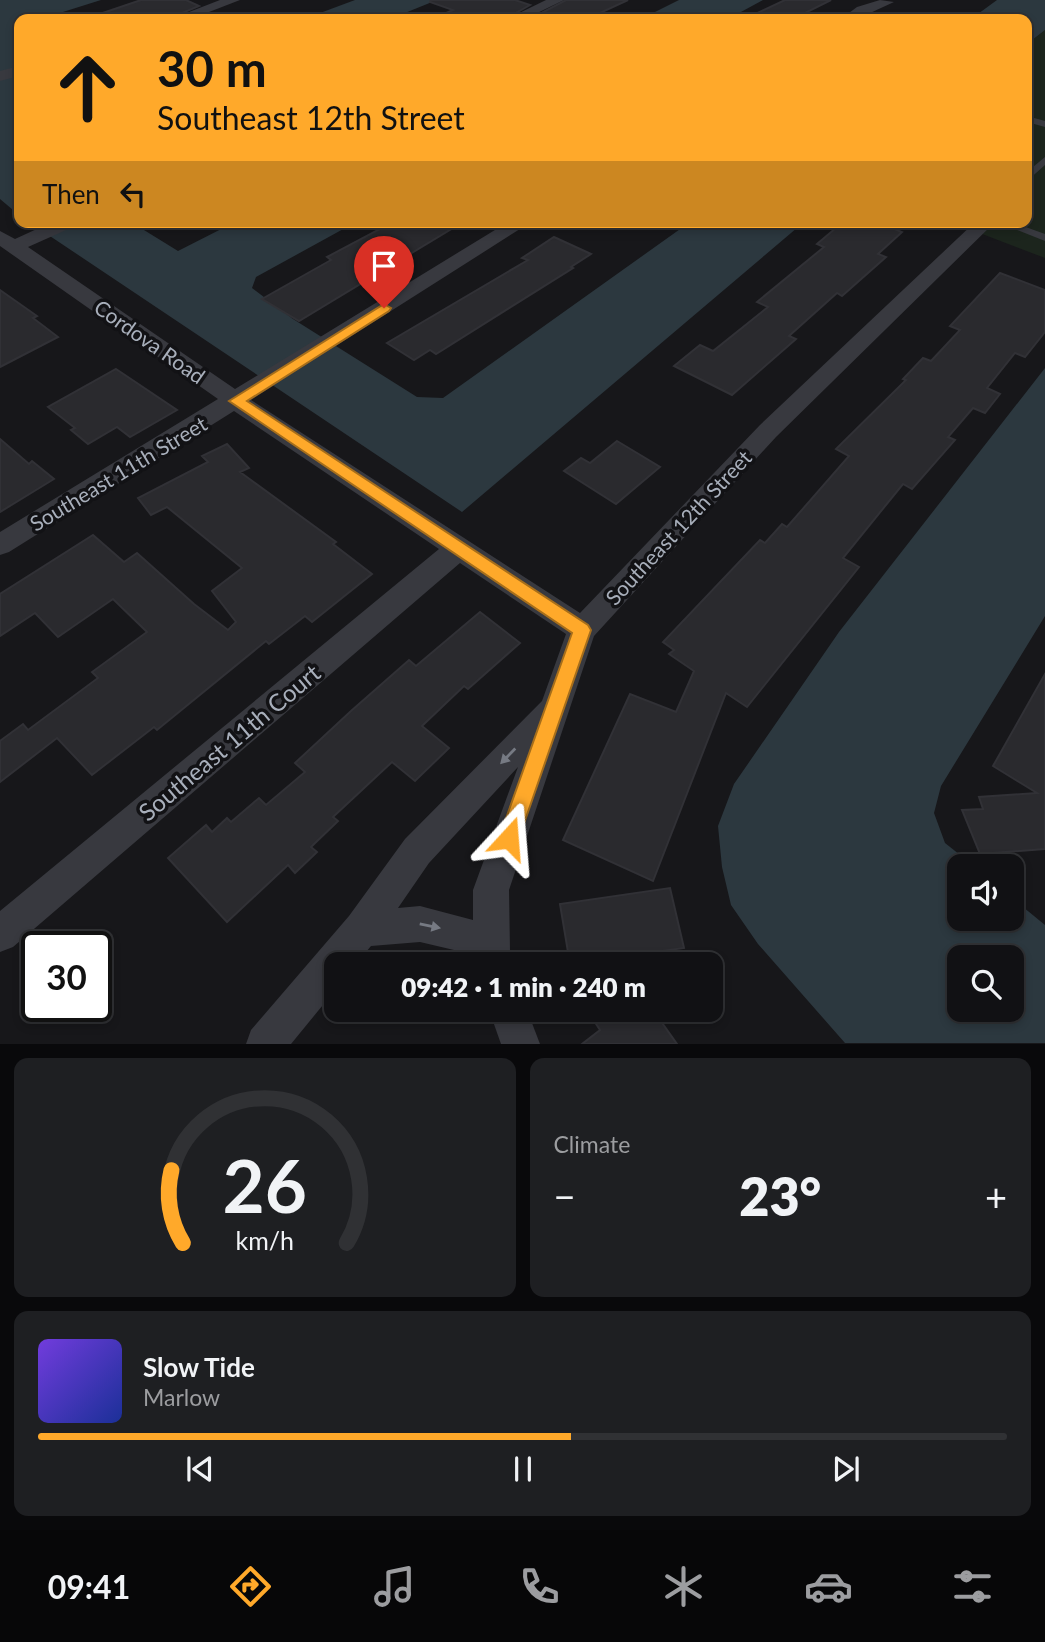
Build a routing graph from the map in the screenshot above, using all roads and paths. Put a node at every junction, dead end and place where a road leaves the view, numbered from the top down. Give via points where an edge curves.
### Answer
1 (233, 0) edge
2 (557, 0) edge
3 (887, 2) dead end
4 (192, 14) edge
5 (525, 14) edge
6 (856, 14) edge
7 (1045, 160) edge
8 (1032, 172) edge
9 (51, 228) edge
10 (512, 228) edge
11 (980, 228) edge
12 (1018, 228) edge
13 (1045, 238) edge
14 (16, 240) edge
15 (236, 401) junction
16 (0, 545) edge
17 (458, 549) junction
18 (582, 630) junction
19 (555, 706) junction
20 (362, 929) junction
21 (0, 934) edge
22 (486, 952) edge
23 (494, 952) edge
24 (513, 1022) edge
25 (265, 1044) edge
26 (521, 1044) edge

1 - 4 street
2 - 5 street
3 - 6 street
7 - 8 lane
9 - 14 street
10 - 15 street, Southeast 11th Street
11 - 18 street, Southeast 12th Street via 768,430
12 - 13 lane
14 - 15 street, Cordova Road
15 - 16 street, Southeast 11th Street
15 - 17 street, Cordova Road
17 - 18 street, Cordova Road
17 - 21 street, Southeast 11th Court
18 - 19 street, Southeast 12th Street
19 -> 20 street, Southeast 12th Street via 417,851
19 - 23 street via 491,890
20 -> 22 street via 420,923 460,933
20 - 25 street, Southeast 12th Street
24 - 26 street

